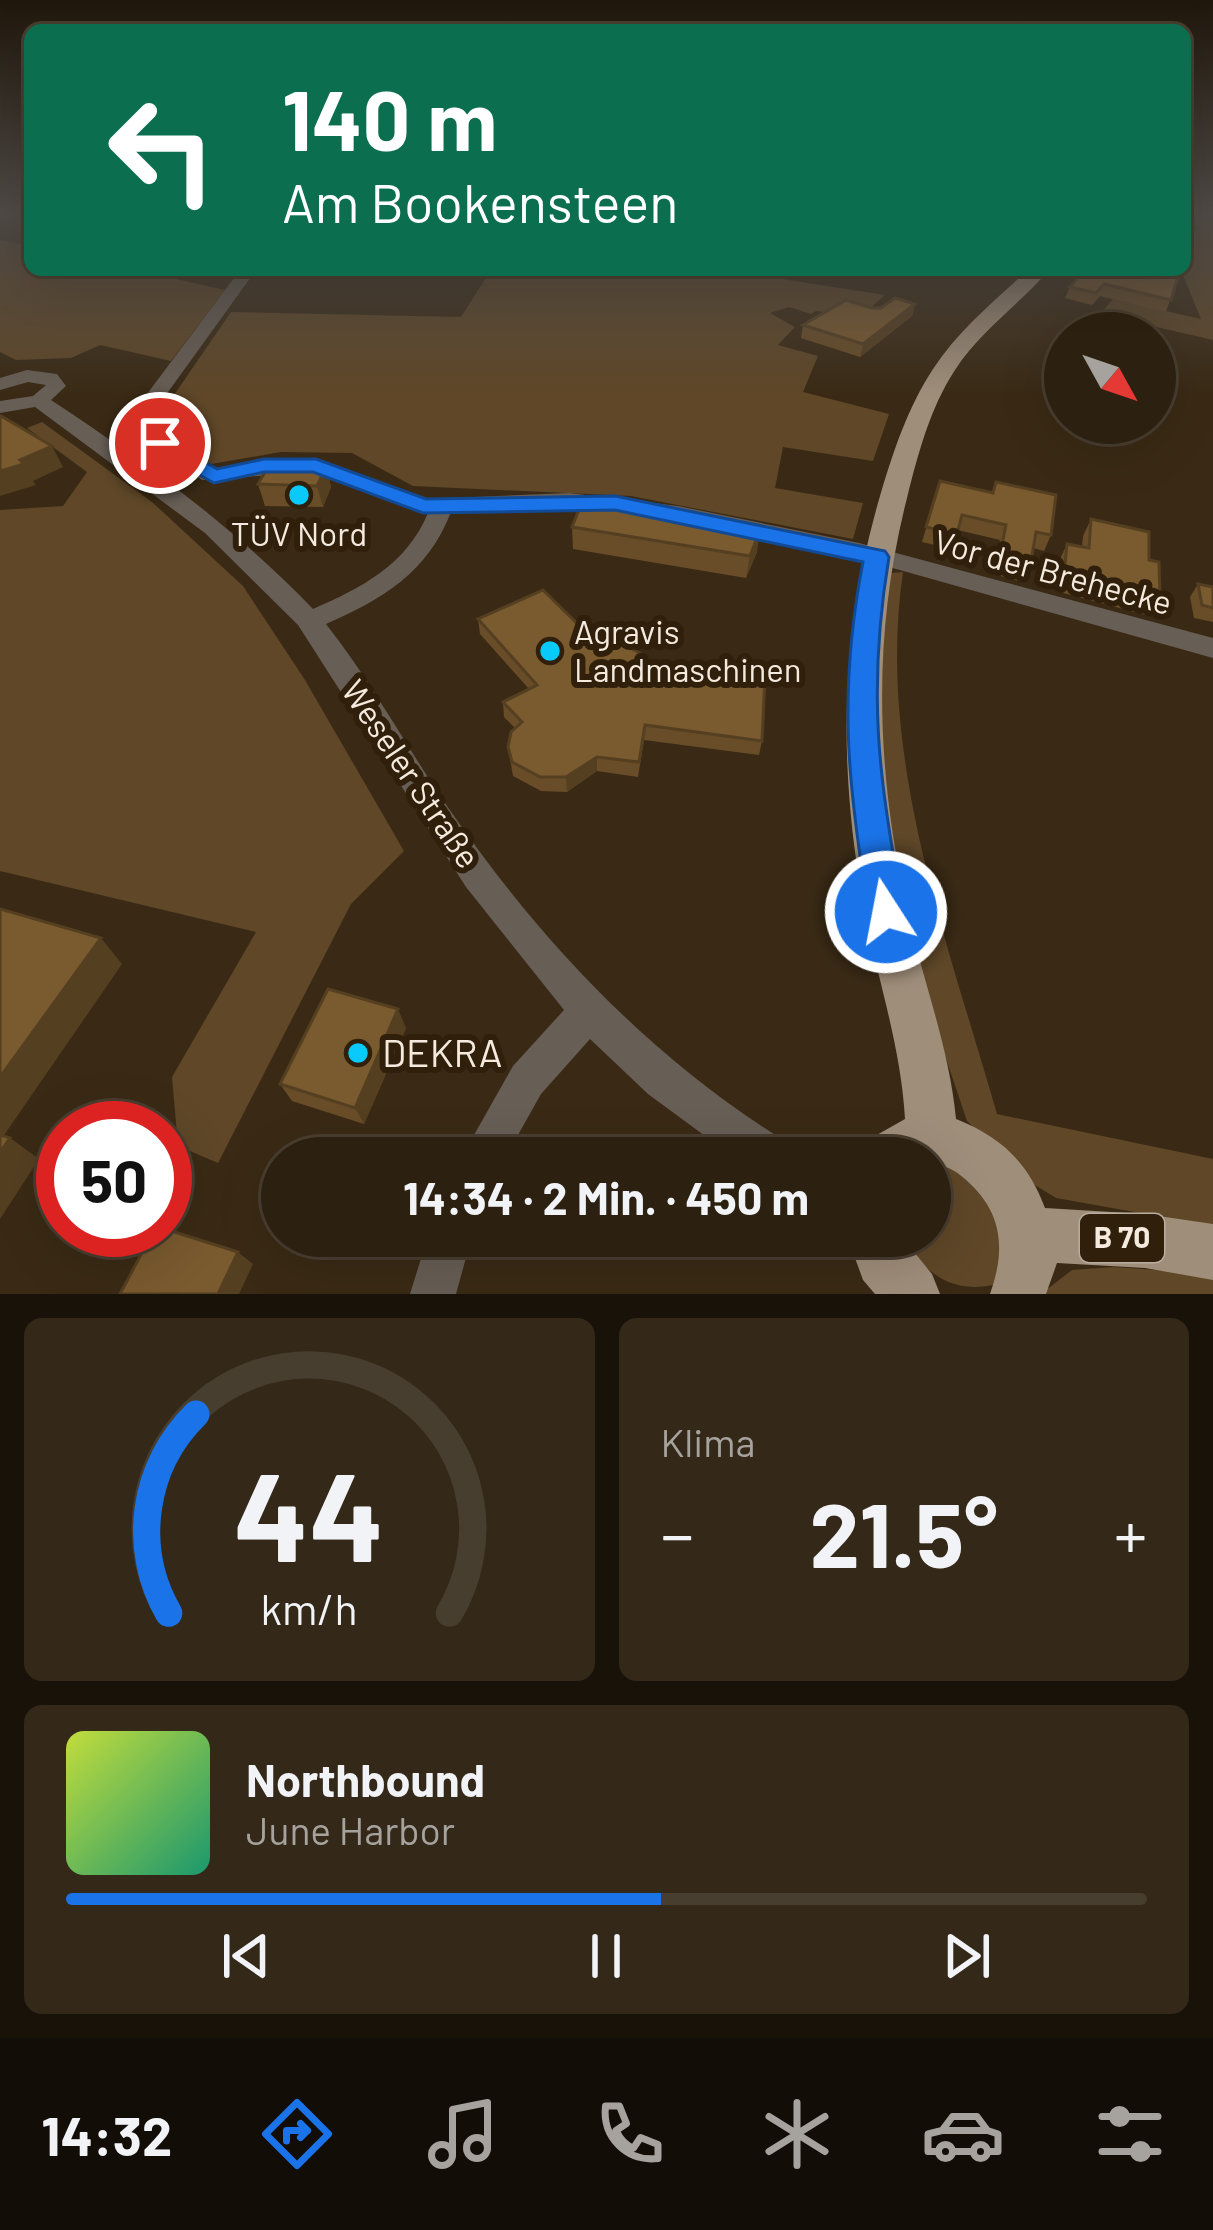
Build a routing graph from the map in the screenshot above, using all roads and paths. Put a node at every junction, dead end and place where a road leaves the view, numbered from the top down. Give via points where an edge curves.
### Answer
1 (244, 276) edge
2 (1034, 276) edge
3 (70, 370) dead end
4 (50, 378) junction
5 (2, 381) edge
6 (39, 400) junction
7 (0, 407) edge
8 (441, 508) junction
9 (877, 557) junction
10 (309, 621) junction
11 (1213, 648) edge
12 (589, 1010) junction
13 (494, 1137) edge
14 (743, 1137) edge
15 (912, 1137) edge
16 (951, 1149) edge
17 (1029, 1234) junction
18 (1213, 1252) edge
19 (444, 1257) edge
20 (883, 1257) edge
21 (433, 1294) edge
22 (912, 1294) edge
23 (1018, 1294) edge

1 - 8 street, Vor der Brehecke via 154,398 146,433 214,476 316,465
2 - 9 main road via 938,380
3 - 4 street
4 - 5 street
4 - 6 street via 56,386
6 - 7 street
6 - 10 street, Weseler Straße via 169,492
8 - 9 street, Vor der Brehecke via 615,503
8 - 10 street via 418,558 384,585
9 - 11 street, Vor der Brehecke
9 - 15 main road via 861,650 863,773 926,1078
10 - 12 street, Weseler Straße via 500,906
12 - 13 street via 527,1079
12 - 14 street, Weseler Straße via 682,1095
16 - 17 main road via 969,1150 1003,1178
17 - 18 main road, B 70
17 - 23 main road via 1030,1264
19 - 21 street
20 - 22 main road

